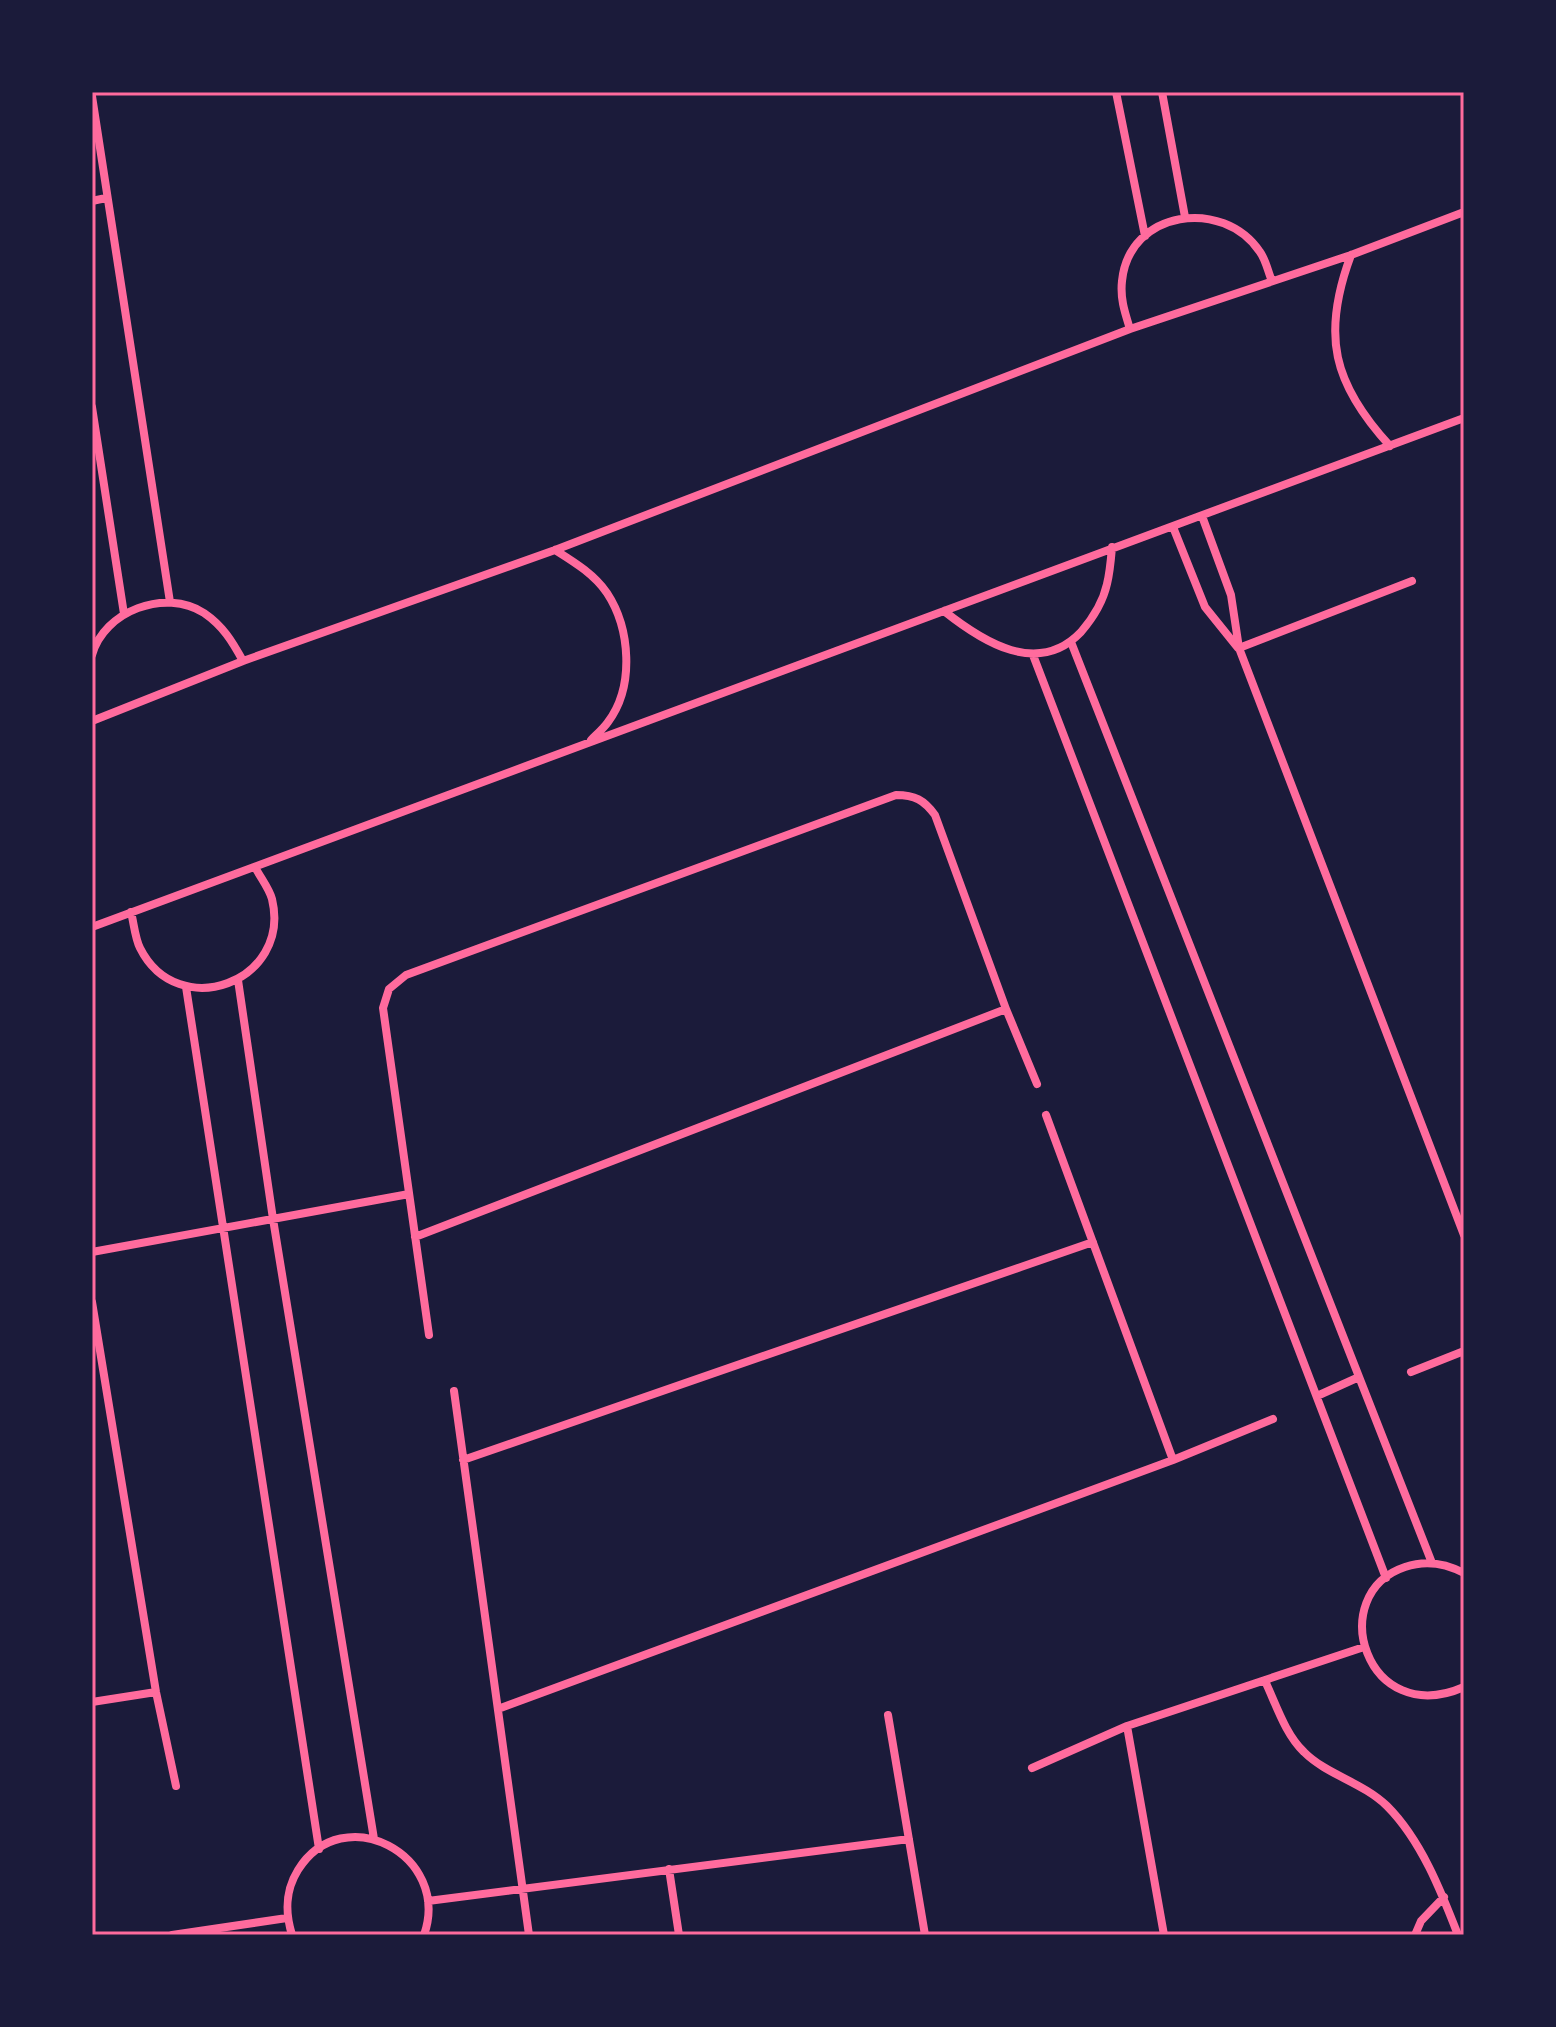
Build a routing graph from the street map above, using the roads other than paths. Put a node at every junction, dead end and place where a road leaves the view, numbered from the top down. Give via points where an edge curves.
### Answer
1 (1116, 92) edge
2 (1162, 92) edge
3 (92, 96) edge
4 (106, 198) junction
5 (92, 201) edge
6 (1464, 212) edge
7 (1185, 217) junction
8 (1145, 236) junction
9 (1351, 255) junction
10 (1272, 281) junction
11 (1130, 329) junction
12 (92, 407) edge
13 (1464, 418) edge
14 (1390, 446) junction
15 (1202, 516) junction
16 (1173, 527) junction
17 (1112, 547) junction
18 (555, 550) junction
19 (1412, 581) dead end
20 (170, 602) junction
21 (944, 611) junction
22 (124, 614) junction
23 (1071, 642) junction
24 (1239, 648) junction
25 (92, 655) edge
26 (1033, 655) junction
27 (243, 661) junction
28 (93, 717) edge
29 (588, 743) junction
30 (255, 867) junction
31 (131, 912) junction
32 (92, 927) edge
33 (238, 980) junction
34 (186, 987) junction
35 (1006, 1009) junction
36 (1037, 1084) dead end
37 (1046, 1115) dead end
38 (409, 1194) junction
39 (273, 1219) junction
40 (222, 1228) junction
41 (1464, 1235) edge
42 (415, 1237) junction
43 (1093, 1242) junction
44 (92, 1252) edge
45 (92, 1302) edge
46 (429, 1335) dead end
47 (1464, 1351) edge
48 (1411, 1372) dead end
49 (1359, 1377) junction
50 (454, 1391) dead end
51 (1317, 1396) junction
52 (1273, 1419) dead end
53 (463, 1460) junction
54 (1173, 1460) junction
55 (1432, 1563) junction
56 (1464, 1573) edge
57 (1386, 1578) junction
58 (1364, 1647) junction
59 (1265, 1681) junction
60 (1464, 1687) edge
61 (156, 1692) junction
62 (92, 1702) edge
63 (498, 1709) junction
64 (888, 1715) dead end
65 (1127, 1726) junction
66 (1032, 1768) dead end
67 (176, 1786) dead end
68 (374, 1839) junction
69 (909, 1839) junction
70 (319, 1849) junction
71 (669, 1869) junction
72 (523, 1888) junction
73 (1444, 1897) junction
74 (428, 1901) junction
75 (287, 1918) junction
76 (193, 1934) edge
77 (172, 1935) edge
78 (292, 1935) edge
79 (424, 1935) edge
80 (529, 1935) edge
81 (679, 1935) edge
82 (925, 1935) edge
83 (1164, 1935) edge
84 (1415, 1935) edge
85 (1458, 1935) edge

1 - 8 street
2 - 7 street
3 - 4 street
4 - 5 street
4 - 20 street
6 - 9 street
7 - 8 street
7 - 10 street via 1214,218 1241,231 1261,253
8 - 11 street via 1129,256 1122,279 1122,305
9 - 10 street
9 - 14 street via 1338,288 1337,357 1348,391
10 - 11 street
11 - 18 street
12 - 22 street
13 - 14 street
14 - 15 street
15 - 16 street
15 - 24 street via 1231,595
16 - 17 street
16 - 24 street via 1205,607
17 - 21 street
17 - 23 street via 1107,584 1093,618
18 - 27 street
18 - 29 street via 606,592 621,622 627,655 623,689 610,720
19 - 24 street
20 - 22 street via 146,604
20 - 27 street via 201,611 219,625
21 - 26 street via 993,643
21 - 29 street
22 - 25 street via 96,642
23 - 26 street
23 - 49 street
24 - 41 street
26 - 51 street
27 - 28 street
29 - 30 street
30 - 31 street
30 - 33 street via 272,897 275,929 262,959
31 - 32 street
31 - 34 street via 140,948 159,973
33 - 34 street via 213,988
33 - 39 street
34 - 40 street
35 - 36 street
35 - 38 street via 935,815 919,799 896,795 396,981 383,1008
35 - 42 street
37 - 43 street
38 - 39 street
38 - 42 street
39 - 40 street
39 - 68 street
40 - 44 street
40 - 70 street
42 - 46 street
43 - 53 street
43 - 54 street
45 - 61 street
47 - 48 street
49 - 51 street
49 - 55 street
50 - 53 street
51 - 57 street
52 - 54 street
53 - 63 street
54 - 63 street
55 - 56 street
55 - 57 street via 1400,1569
57 - 58 street via 1365,1609
58 - 59 street
58 - 60 street via 1373,1667 1405,1693 1447,1695
59 - 65 street
59 - 73 street via 1304,1752 1389,1807
61 - 62 street
61 - 67 street
63 - 72 street
64 - 69 street
65 - 66 street
65 - 83 street
68 - 70 street via 337,1840
68 - 74 street via 411,1861 423,1879
69 - 71 street
69 - 82 street
70 - 75 street via 293,1878
71 - 72 street
71 - 81 street
72 - 74 street
72 - 80 street
73 - 84 street
73 - 85 street
74 - 79 street
75 - 76 street
75 - 78 street
76 - 77 street

